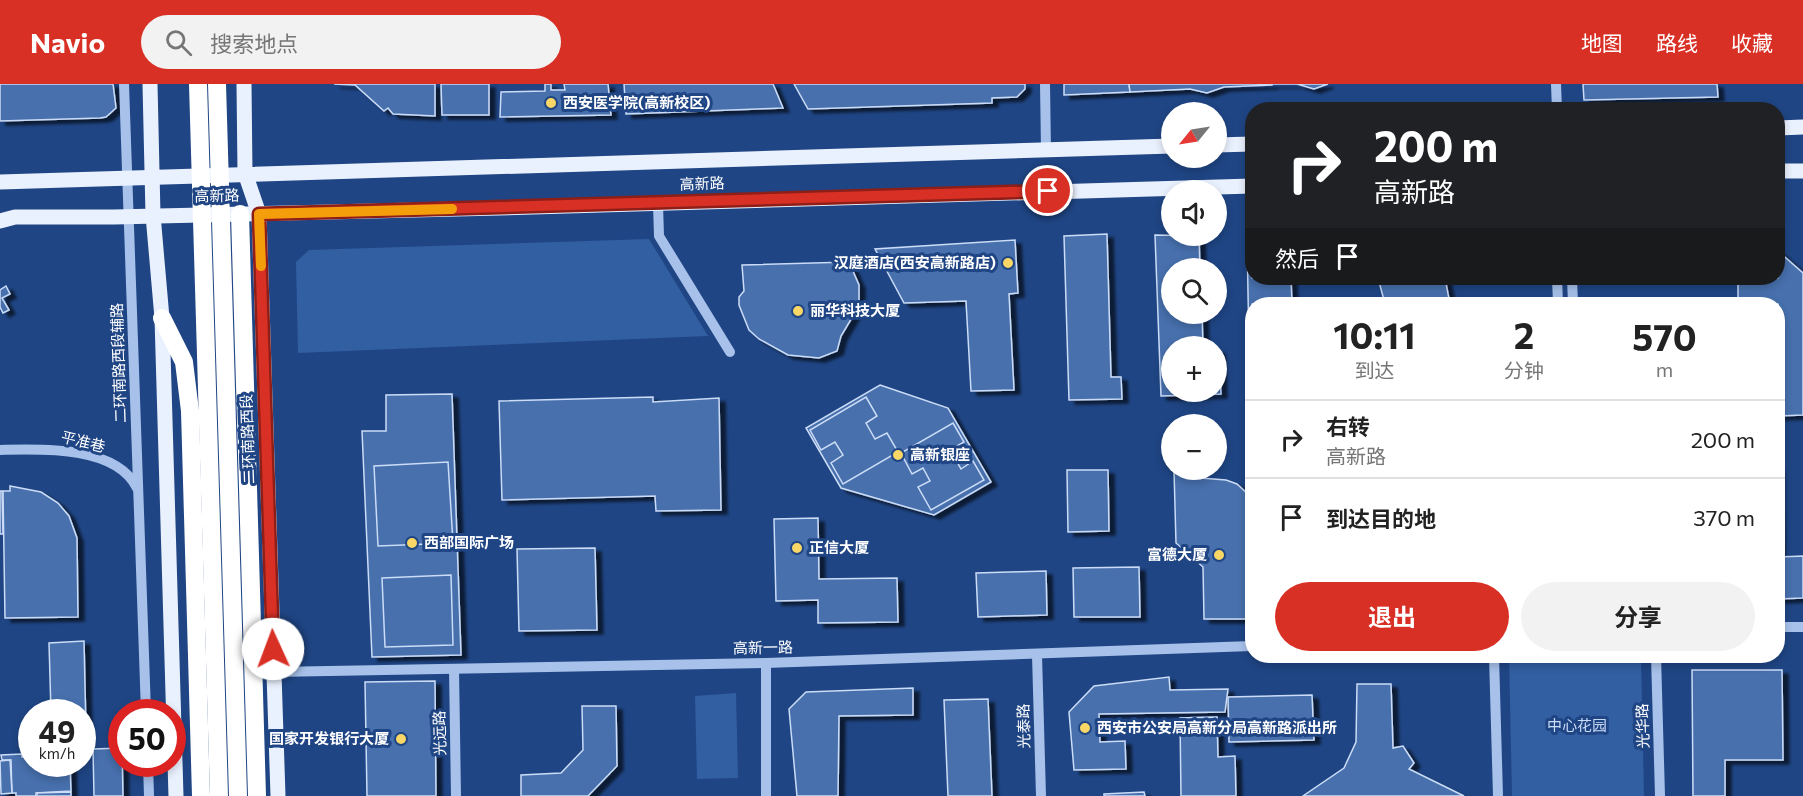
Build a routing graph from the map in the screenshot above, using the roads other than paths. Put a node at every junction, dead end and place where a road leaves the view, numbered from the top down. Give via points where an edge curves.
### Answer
1 (124, 84) edge
2 (150, 84) edge
3 (198, 84) edge
4 (218, 84) edge
5 (244, 84) edge
6 (1045, 84) edge
7 (1556, 84) edge
8 (1557, 102) edge
9 (1803, 127) edge
10 (1785, 128) edge
11 (1245, 144) edge
12 (1227, 145) edge
13 (1161, 146) edge
14 (1046, 151) junction
15 (1785, 171) edge
16 (1803, 171) edge
17 (245, 173) junction
18 (152, 179) junction
19 (127, 180) junction
20 (0, 182) edge
21 (1245, 186) edge
22 (658, 204) junction
23 (240, 214) junction
24 (259, 214) junction
25 (153, 215) junction
26 (130, 216) junction
27 (0, 221) edge
28 (162, 318) junction
29 (730, 352) dead end
30 (0, 450) edge
31 (139, 498) junction
32 (1785, 627) edge
33 (1803, 627) edge
34 (1245, 646) edge
35 (1037, 655) junction
36 (766, 663) junction
37 (1494, 663) edge
38 (1656, 663) edge
39 (454, 669) junction
40 (273, 672) junction
41 (146, 699) edge
42 (148, 777) edge
43 (149, 796) edge
44 (176, 796) edge
45 (201, 796) edge
46 (219, 796) edge
47 (238, 796) edge
48 (257, 796) edge
49 (278, 796) edge
50 (456, 796) edge
51 (766, 796) edge
52 (1041, 796) edge
53 (1498, 796) edge
54 (1660, 796) edge

1 - 19 street, 二环南路西段辅路
2 - 18 main road
3 - 46 highway, bridge
4 - 47 highway, 二环南路西段, bridge
5 - 17 main road, 二环南路西段
6 - 14 street
7 - 8 street
9 - 10 main road
11 - 12 main road
13 - 14 main road, 高新路
14 - 17 main road, 高新路
15 - 16 main road
17 - 18 main road, 高新路
17 - 24 main road, 二环南路西段
18 - 19 main road, 高新路
18 - 25 main road
19 - 20 main road, 高新路
19 - 26 street, 二环南路西段辅路
21 - 22 main road, 高新路
22 - 24 main road, 高新路
22 - 29 street via 659,236
23 - 24 main road, 高新路
23 - 25 main road, 高新路
23 - 48 highway
24 - 40 main road, 二环南路西段
25 - 26 main road, 高新路
25 - 28 main road
26 - 27 main road, 高新路 via 15,217
26 - 31 street, 二环南路西段辅路
28 - 44 main road
28 - 45 highway via 184,362 190,411
30 - 31 street, 平准巷 via 49,449 86,455 121,468 137,486
31 - 41 street, 二环南路西段辅路
32 - 33 street
34 - 35 street, 高新一路
35 - 36 street, 高新一路
35 - 52 street, 光泰路
36 - 39 street, 高新一路
36 - 51 street
37 - 53 street
38 - 54 street, 光华路
39 - 40 street, 高新一路
39 - 50 street, 光远路
40 - 49 main road, 二环南路西段
42 - 43 street

